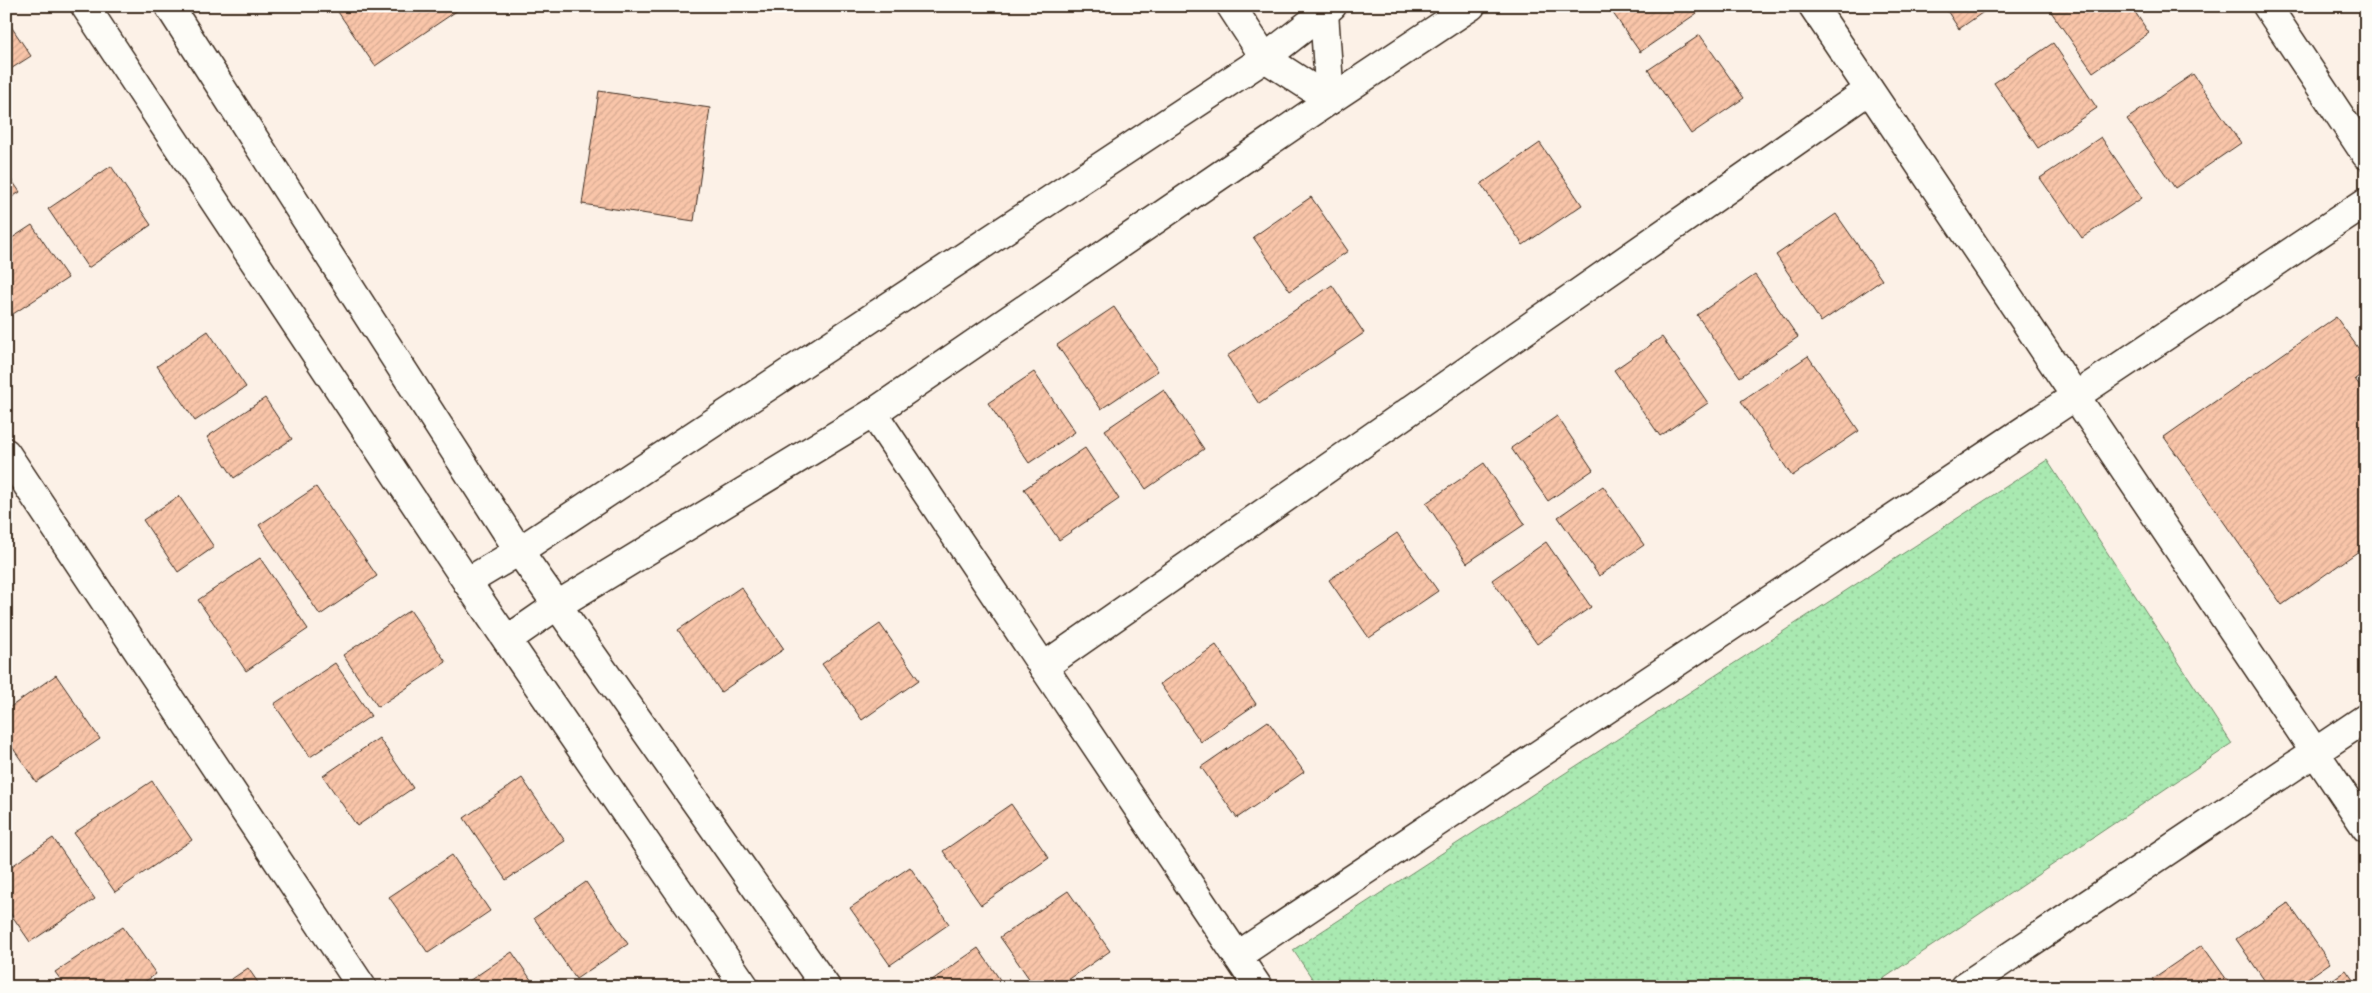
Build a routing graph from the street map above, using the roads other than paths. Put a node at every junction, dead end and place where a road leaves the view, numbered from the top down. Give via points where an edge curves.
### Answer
1 (85, 6) edge
2 (169, 6) edge
3 (1231, 6) edge
4 (1471, 6) edge
5 (1813, 6) edge
6 (2267, 6) edge
7 (1326, 8) edge
8 (1265, 58) junction
9 (1869, 90) junction
10 (1330, 100) junction
11 (2366, 155) edge
12 (2366, 202) edge
13 (2076, 396) junction
14 (873, 413) junction
15 (6, 453) edge
16 (519, 551) junction
17 (467, 582) junction
18 (556, 606) junction
19 (507, 640) junction
20 (1043, 667) junction
21 (2366, 718) edge
22 (2316, 752) junction
23 (2366, 828) edge
24 (1237, 956) junction
25 (362, 987) edge
26 (745, 987) edge
27 (826, 987) edge
28 (1258, 987) edge
29 (1964, 987) edge

1 - 17 street
2 - 16 street
3 - 8 street
4 - 10 street
5 - 9 street
6 - 11 street
7 - 8 street
7 - 10 street
8 - 10 street
8 - 16 street
9 - 13 street
9 - 20 street
10 - 14 street
12 - 13 street
13 - 22 street
13 - 24 street
14 - 18 street
14 - 20 street
15 - 25 street
16 - 17 street
16 - 18 street
17 - 19 street
18 - 19 street
18 - 27 street
19 - 26 street
20 - 24 street
21 - 22 street
22 - 23 street
22 - 29 street
24 - 28 street

